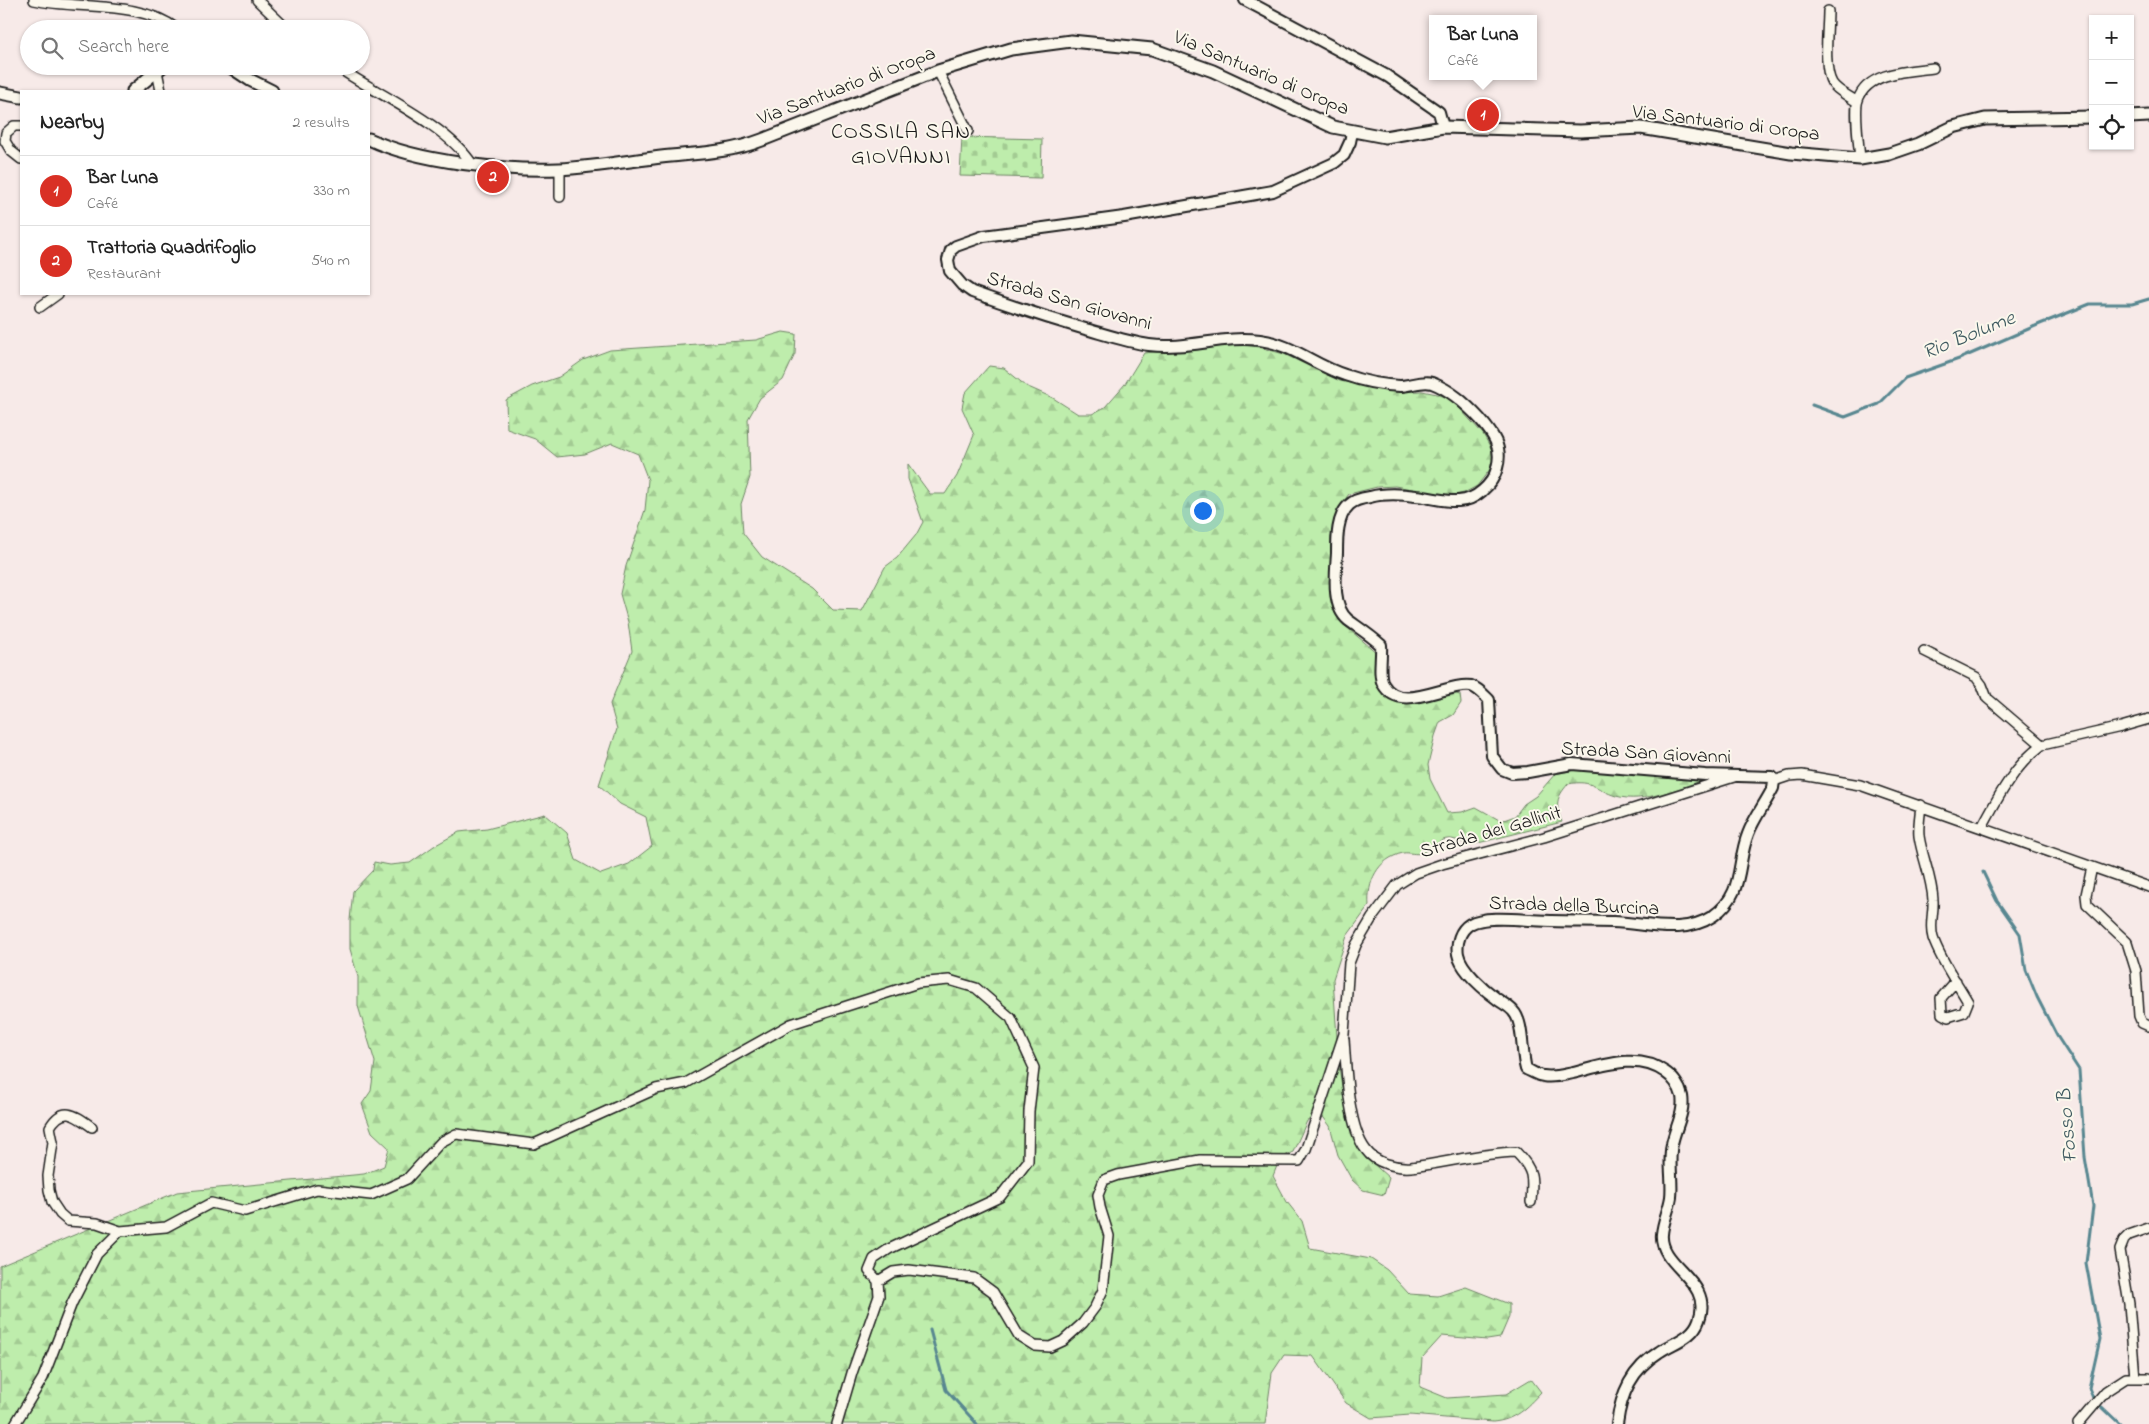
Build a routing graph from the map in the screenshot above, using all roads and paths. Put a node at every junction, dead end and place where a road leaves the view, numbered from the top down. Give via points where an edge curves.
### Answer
1 (34, 0) edge
2 (258, 0) edge
3 (1245, 0) edge
4 (1828, 11) dead end
5 (162, 20) edge
6 (278, 20) edge
7 (1933, 68) dead end
8 (938, 71) junction
9 (152, 75) edge
10 (160, 75) edge
11 (242, 75) edge
12 (350, 75) edge
13 (134, 90) edge
14 (161, 90) edge
15 (270, 90) edge
16 (0, 93) edge
17 (20, 97) edge
18 (1857, 102) junction
19 (2149, 116) edge
20 (2089, 117) edge
21 (2134, 117) edge
22 (20, 126) edge
23 (1444, 127) junction
24 (968, 131) dead end
25 (1352, 132) junction
26 (370, 140) edge
27 (20, 158) edge
28 (1860, 159) junction
29 (472, 164) junction
30 (560, 169) junction
31 (560, 197) dead end
32 (57, 295) edge
33 (40, 307) dead end
34 (1924, 651) dead end
35 (2149, 718) edge
36 (2042, 745) junction
37 (1737, 776) junction
38 (1774, 781) junction
39 (1921, 805) junction
40 (1982, 827) junction
41 (2092, 867) junction
42 (2149, 887) edge
43 (1956, 981) dead end
44 (2149, 1026) edge
45 (1344, 1034) junction
46 (92, 1127) dead end
47 (1531, 1202) dead end
48 (2149, 1228) edge
49 (120, 1231) junction
50 (878, 1281) junction
51 (2135, 1378) junction
52 (2149, 1378) edge
53 (15, 1424) edge
54 (837, 1424) edge
55 (1617, 1424) edge
56 (2078, 1424) edge

1 - 5 street via 138,11
2 - 6 street
3 - 23 street via 1387,76 1439,112
4 - 18 street via 1827,67 1830,81
7 - 18 street via 1897,72 1874,81
8 - 24 street
8 - 25 main road, Via Santuario di Oropa via 1010,49 1071,41 1152,49 1213,71 1334,127
8 - 30 main road, Via Santuario di Oropa via 742,148
9 - 13 main road
10 - 14 street
11 - 15 main road
12 - 29 street via 441,132 462,150
16 - 17 main road
18 - 28 street
19 - 21 main road
20 - 28 main road, Via Santuario di Oropa via 1985,119 1954,127 1889,154
22 - 27 street via 14,126 6,133 5,141
23 - 25 main road, Via Santuario di Oropa via 1385,137
23 - 28 main road, Via Santuario di Oropa via 1580,131 1641,128 1791,153
25 - 37 street, Strada San Giovanni via 1344,155 1273,191 1124,217 984,236 951,250 948,260 950,271 972,292 1120,339 1151,346 1188,346 1224,338 1260,340 1292,348 1345,375 1401,386 1429,382 1450,392 1480,419 1496,440 1500,454 1497,471 1489,485 1469,500 1454,502 1398,494 1361,499 1350,504 1340,523 1337,599 1346,618 1381,646 1383,684 1395,694 1405,696 1470,686 1482,692 1489,700 1492,756 1502,769 1512,773 1572,764
26 - 29 main road, Via Santuario di Oropa via 418,156
29 - 30 main road, Via Santuario di Oropa
30 - 31 street
32 - 33 street
34 - 36 street via 1976,677 1987,698
35 - 36 street
36 - 40 street via 2014,773
37 - 38 street, Strada San Giovanni via 1768,776
37 - 45 street, Strada dei Gallinit via 1544,837 1442,864 1406,879 1397,885 1356,945 1349,963
38 - 39 street via 1802,775 1838,780
38 - 55 street, Strada della Burcina via 1767,801 1748,833 1733,893 1714,915 1704,921 1675,928 1616,922 1506,918 1470,924 1457,942 1458,956 1473,978 1513,1011 1520,1025 1526,1069 1555,1077 1615,1062 1644,1063 1664,1071 1680,1092 1682,1107 1670,1157 1671,1196 1662,1235 1666,1251 1696,1288 1702,1308 1691,1334 1660,1351 1632,1376 1621,1402
39 - 40 street
39 - 43 street via 1919,837 1933,900 1933,936 1940,956
40 - 41 street
41 - 42 street
41 - 44 street via 2087,904 2127,942 2136,971 2139,1016 2142,1023
45 - 47 street via 1354,1124 1366,1150 1395,1167 1516,1152 1529,1165 1533,1184
45 - 50 street, Strada dei Gallinit via 1300,1161 1200,1160 1104,1180 1098,1195 1109,1236 1103,1290 1089,1315 1063,1341 1050,1347 1035,1346 1019,1336 993,1292 974,1278 909,1270 893,1272
46 - 49 street via 75,1115 67,1114 55,1119 50,1127 53,1142 48,1176 50,1196 68,1221 97,1223
48 - 51 street via 2129,1234 2120,1250 2129,1304
49 - 50 street via 166,1227 211,1204 245,1211 317,1188 371,1195 407,1180 441,1142 456,1134 534,1144 656,1089 686,1083 791,1024 918,983 949,980 976,988 1011,1018 1034,1068 1028,1160 1000,1197 874,1259 869,1271
49 - 53 street via 97,1254 72,1303 43,1378
50 - 54 street via 879,1296
51 - 52 street
51 - 56 street via 2126,1378 2106,1391

